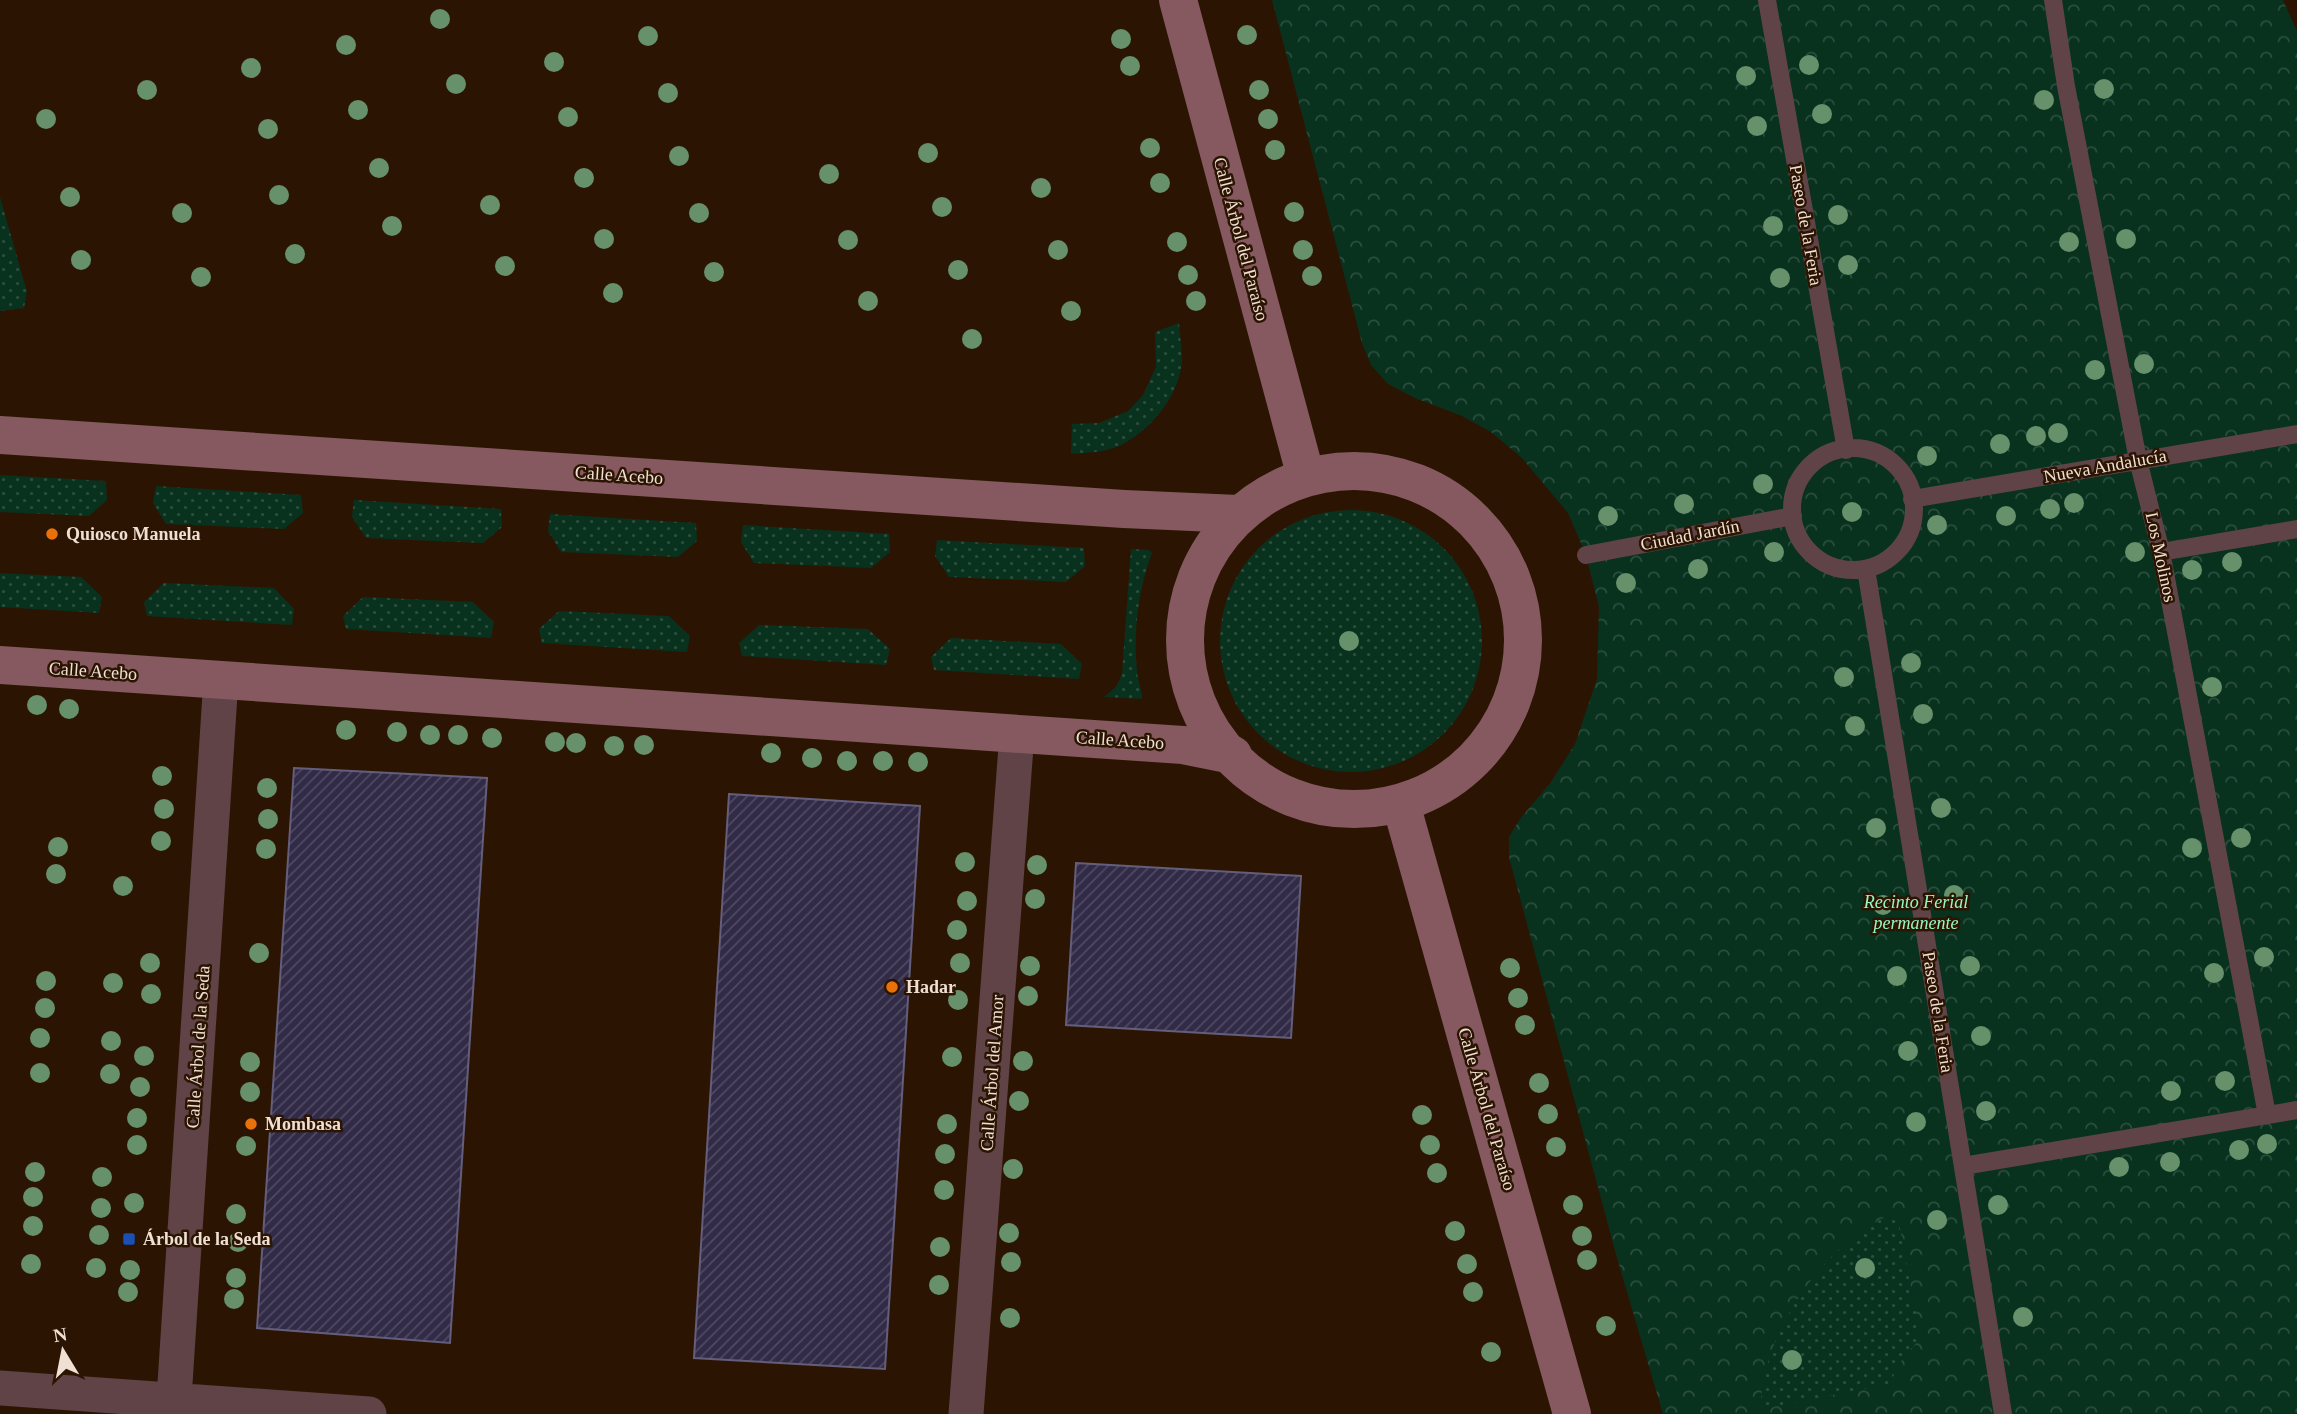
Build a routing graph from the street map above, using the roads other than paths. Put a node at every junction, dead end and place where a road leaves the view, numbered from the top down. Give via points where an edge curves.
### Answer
1 (1178, 0) edge
2 (1767, 0) edge
3 (2053, 0) edge
4 (2297, 433) edge
5 (0, 435) edge
6 (1846, 450) junction
7 (2138, 460) junction
8 (1306, 477) junction
9 (1912, 499) junction
10 (1238, 514) junction
11 (1793, 516) junction
12 (2297, 529) edge
13 (2161, 552) junction
14 (1586, 555) dead end
15 (1866, 569) junction
16 (0, 665) edge
17 (222, 679) junction
18 (1017, 733) junction
19 (1233, 755) junction
20 (1401, 804) junction
21 (2297, 1110) edge
22 (2267, 1115) junction
23 (1963, 1166) junction
24 (0, 1388) edge
25 (173, 1407) edge
26 (369, 1414) edge
27 (966, 1414) edge
28 (1572, 1414) edge
29 (2003, 1414) edge

1 - 8 street, Calle Árbol del Paraíso
2 - 6 lane, Paseo de la Feria
3 - 7 lane, Los Molinos
4 - 7 lane, Nueva Andalucía
5 - 10 street, Calle Acebo
6 - 9 lane via 1865,450 1887,459 1903,475
6 - 11 lane via 1820,458 1804,475 1793,497
7 - 9 lane, Nueva Andalucía
7 - 13 lane, Los Molinos
8 - 10 street via 1261,496
8 - 20 street via 1372,472 1422,486 1474,522 1500,552 1521,599 1526,651 1515,702 1496,735 1451,782
9 - 15 lane via 1913,520 1905,541 1888,559
10 - 19 street via 1212,547 1195,580 1185,633 1186,673 1203,720
11 - 14 lane, Ciudad Jardín
11 - 15 lane via 1802,543 1819,560 1842,569
12 - 13 lane
13 - 22 lane, Los Molinos
15 - 23 lane, Paseo de la Feria
16 - 17 street, Calle Acebo
17 - 18 street, Calle Acebo
17 - 25 street, Calle Árbol de la Seda
18 - 19 street, Calle Acebo via 1183,745
18 - 27 street, Calle Árbol del Amor
19 - 20 street via 1262,780 1296,798 1364,810
20 - 28 street, Calle Árbol del Paraíso
21 - 22 lane
22 - 23 lane
23 - 29 lane, Paseo de la Feria
24 - 25 street
25 - 26 street

